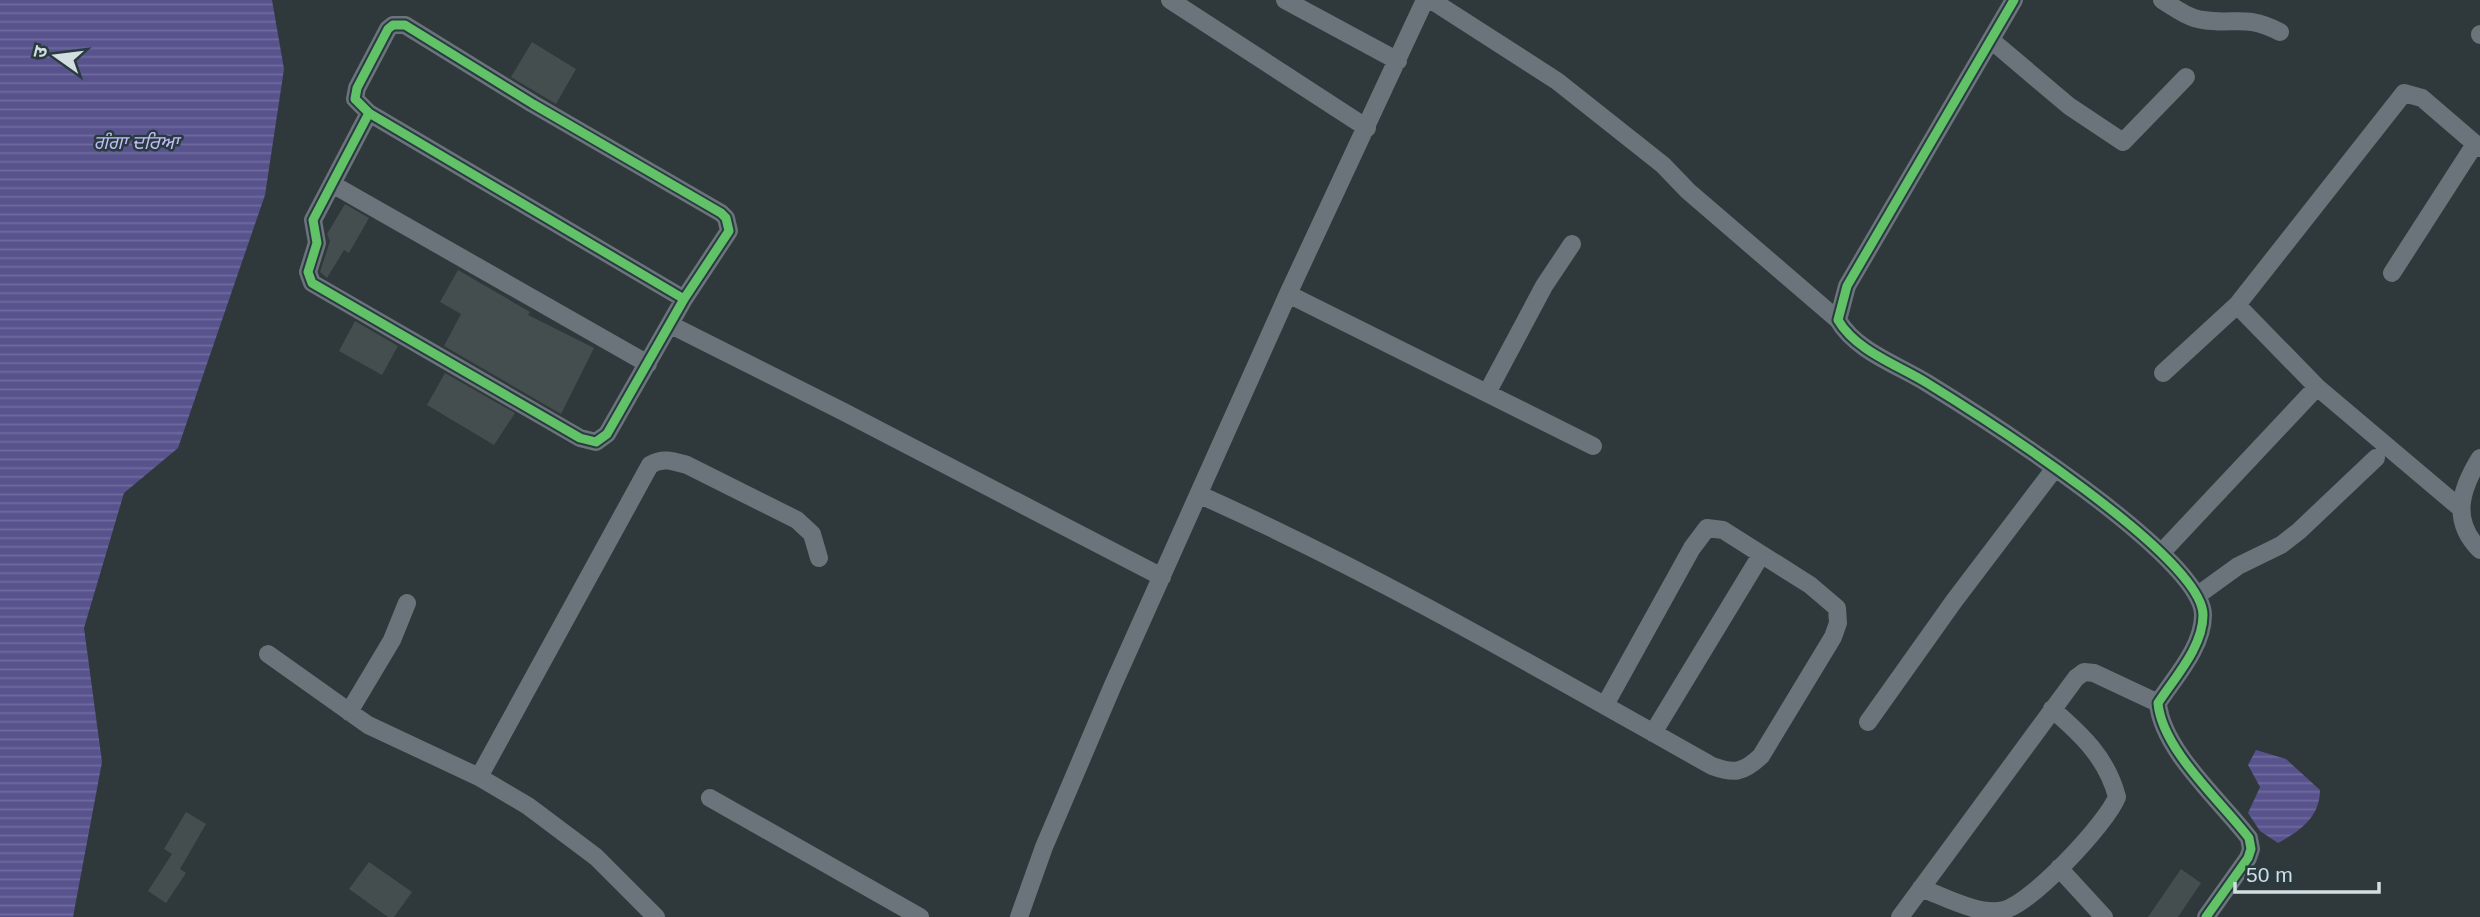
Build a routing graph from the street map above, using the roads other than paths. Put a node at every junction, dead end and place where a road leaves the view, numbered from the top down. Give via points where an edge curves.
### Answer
1 (1170, 0) edge
2 (1285, 0) edge
3 (1425, 0) edge
4 (1431, 0) edge
5 (2014, 0) edge
6 (2162, 0) edge
7 (2280, 32) dead end
8 (1991, 40) junction
9 (1398, 61) junction
10 (2186, 78) dead end
11 (369, 113) junction
12 (1367, 128) junction
13 (2477, 146) edge
14 (332, 184) junction
15 (1572, 244) dead end
16 (2392, 273) dead end
17 (1288, 294) junction
18 (684, 299) junction
19 (2237, 305) junction
20 (1838, 320) junction
21 (671, 325) junction
22 (648, 364) junction
23 (2163, 373) dead end
24 (2317, 387) junction
25 (1487, 393) junction
26 (1593, 446) dead end
27 (2376, 458) dead end
28 (2480, 458) edge
29 (2055, 468) junction
30 (1200, 495) junction
31 (2459, 507) junction
32 (2480, 550) edge
33 (2162, 552) junction
34 (1761, 555) junction
35 (819, 558) dead end
36 (1162, 577) junction
37 (2198, 595) junction
38 (407, 603) dead end
39 (268, 654) dead end
40 (2158, 704) junction
41 (1605, 705) junction
42 (2052, 709) junction
43 (349, 712) junction
44 (1868, 722) dead end
45 (1653, 733) junction
46 (479, 777) junction
47 (709, 798) dead end
48 (2059, 868) junction
49 (1922, 888) junction
50 (656, 917) edge
51 (920, 917) edge
52 (1019, 917) edge
53 (1900, 917) edge
54 (2104, 917) edge
55 (2206, 917) edge

1 - 12 street
2 - 9 street
3 - 9 street
4 - 20 street via 1557,81 1663,165
5 - 8 street
6 - 7 street via 2202,20 2244,19
8 - 10 street via 2069,106 2123,142
8 - 20 street via 1847,286
9 - 12 street
11 - 14 street
11 - 18 street
11 - 18 street via 355,99 357,88 388,29 399,24 413,28 726,218 726,238
12 - 17 street
13 - 16 street
13 - 19 street via 2422,98 2404,93
14 - 22 street
14 - 22 street via 313,220 317,248 309,280 580,439 596,442 607,434
15 - 25 street via 1544,286
17 - 25 street
17 - 30 street
18 - 21 street
19 - 23 street
19 - 24 street
20 - 29 street via 1845,332 1864,346
21 - 22 street
21 - 36 street
24 - 31 street
24 - 33 street
25 - 26 street
27 - 37 street via 2281,545 2238,566
28 - 31 street
29 - 33 street
29 - 44 street
30 - 36 street
30 - 41 street via 1409,596
31 - 32 street
33 - 37 street
34 - 41 street via 1723,530 1707,528
34 - 45 street
34 - 45 street via 1837,608 1838,623 1832,637 1802,689 1760,756 1746,770 1732,773 1712,766
35 - 46 street via 812,534 797,520 687,465 667,460 650,464
36 - 52 street via 1044,847
37 - 40 street via 2202,629
38 - 43 street via 392,640
39 - 43 street
40 - 42 street via 2084,672
40 - 55 street via 2174,746 2249,838 2248,858
41 - 45 street
42 - 48 street via 2086,738 2113,781 2117,797 2112,812
42 - 49 street
43 - 46 street via 402,743
46 - 50 street via 561,829
47 - 51 street
48 - 49 street via 2005,910 1981,908
48 - 54 street
49 - 53 street

